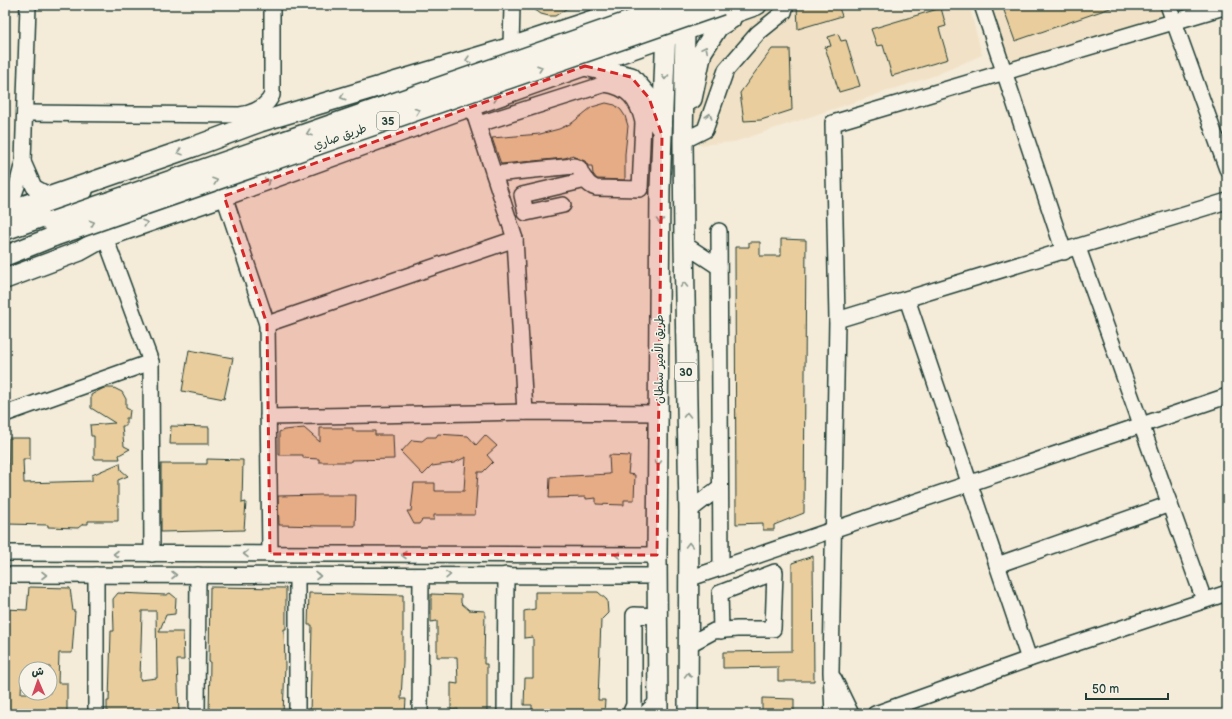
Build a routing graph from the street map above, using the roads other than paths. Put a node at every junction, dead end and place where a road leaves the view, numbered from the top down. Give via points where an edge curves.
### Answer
1 (28, 5) edge
2 (272, 5) edge
3 (512, 5) edge
4 (610, 5) edge
5 (638, 5) edge
6 (665, 5) edge
7 (676, 5) edge
8 (686, 5) edge
9 (721, 5) edge
10 (786, 5) edge
11 (982, 5) edge
12 (1168, 5) edge
13 (752, 7) edge
14 (1221, 7) edge
15 (1174, 22) junction
16 (570, 29) junction
17 (685, 30) junction
18 (666, 38) junction
19 (512, 47) junction
20 (585, 66) junction
21 (1005, 72) junction
22 (472, 106) junction
23 (25, 114) junction
24 (479, 124) junction
25 (662, 135) junction
26 (683, 141) junction
27 (23, 162) junction
28 (1227, 169) edge
29 (494, 174) junction
30 (98, 180) junction
31 (586, 180) junction
32 (640, 189) junction
33 (660, 189) junction
34 (50, 196) junction
35 (224, 196) junction
36 (1227, 201) edge
37 (563, 205) dead end
38 (6, 212) edge
39 (53, 229) junction
40 (5, 230) edge
41 (718, 231) dead end
42 (5, 236) edge
43 (105, 236) junction
44 (515, 239) junction
45 (684, 244) junction
46 (1071, 250) junction
47 (5, 256) edge
48 (5, 265) edge
49 (719, 267) junction
50 (5, 279) edge
51 (908, 299) junction
52 (837, 320) junction
53 (267, 324) junction
54 (151, 362) junction
55 (1227, 396) edge
56 (525, 412) junction
57 (658, 413) junction
58 (5, 414) edge
59 (268, 417) junction
60 (1141, 425) junction
61 (970, 483) junction
62 (720, 487) junction
63 (1170, 504) junction
64 (689, 511) junction
65 (833, 530) junction
66 (769, 552) junction
67 (5, 553) edge
68 (152, 554) junction
69 (270, 554) junction
70 (475, 555) junction
71 (657, 555) junction
72 (998, 564) junction
73 (721, 568) junction
74 (775, 572) junction
75 (5, 575) edge
76 (96, 575) junction
77 (198, 575) junction
78 (475, 575) junction
79 (506, 575) junction
80 (297, 576) junction
81 (421, 576) junction
82 (658, 576) junction
83 (688, 579) junction
84 (1227, 593) edge
85 (1204, 600) junction
86 (658, 616) junction
87 (717, 631) junction
88 (688, 645) junction
89 (1029, 659) junction
90 (831, 672) junction
91 (658, 702) edge
92 (636, 711) edge
93 (96, 714) edge
94 (197, 714) edge
95 (297, 714) edge
96 (420, 714) edge
97 (506, 714) edge
98 (688, 714) edge
99 (833, 714) edge
100 (851, 714) edge
101 (875, 714) edge

1 - 23 street
2 - 23 street via 272,95 267,103 257,110 240,115
3 - 19 street
4 - 16 main road
5 - 16 main road
6 - 18 main road, طريق الأمير سلطان / 30
7 -> 39 main road, طريق صاري / 35, bridge
8 - 17 main road, 30
39 -> 9 main road, طريق صاري / 35, bridge
26 -> 10 street via 705,130 726,70 758,33 784,12
11 - 21 street
12 - 15 street
13 - 17 main road
26 -> 13 main road via 702,52 718,27
14 - 15 street
15 - 21 street
15 - 28 street
16 - 19 main road
16 - 20 main road via 628,19 635,20 639,26 639,35 635,39
17 - 18 main road
17 - 26 main road, 30
18 - 20 main road
18 -> 25 main road, طريق الأمير سلطان / 30
19 -> 30 main road via 260,122
22 -> 20 main road
20 - 25 main road via 631,76 649,98
21 - 46 street
21 - 52 street via 833,123
22 - 24 street
35 -> 22 main road
23 - 27 street
24 - 29 street
24 - 32 street via 605,84 615,85 635,100 641,111 643,122
25 - 33 main road, طريق الأمير سلطان / 30
26 - 45 main road, 30
27 - 34 street via 34,187
27 - 38 street via 17,186
29 - 31 street via 574,166 579,168
29 - 44 street
30 - 34 main road
30 - 40 main road via 51,214
31 - 32 street via 596,188
31 - 37 street via 522,195 526,213
32 - 33 street
33 -> 57 main road, طريق الأمير سلطان / 30
34 - 38 main road
43 -> 35 main road
35 - 53 street
36 - 46 street
39 - 42 main road, طريق صاري / 35
39 - 47 main road, طريق صاري / 35
41 - 49 street
43 - 48 main road
43 - 50 main road via 80,251
43 - 54 street
44 - 53 street
44 - 56 street
45 - 49 street
64 -> 45 main road, 30
46 - 51 street
46 - 60 street
49 - 62 street
51 - 52 street
51 - 61 street
52 - 65 street
53 - 59 street
54 - 58 street
54 - 68 street
55 - 60 street
56 - 57 street
56 - 59 street
57 -> 71 main road, طريق الأمير سلطان / 30
59 - 69 street
60 - 61 street
60 - 63 street
61 - 65 street
61 - 72 street
62 - 64 street
62 - 73 street
63 - 72 street
63 - 85 street
83 -> 64 main road, 30
65 - 66 street
65 - 90 street
66 - 73 street
66 - 74 street
68 -> 67 street
69 -> 68 street
70 -> 69 street
71 -> 70 street
70 - 78 street
71 - 82 main road, طريق الأمير سلطان / 30
72 - 89 street
73 - 83 street
74 - 87 street via 720,593
74 - 87 street via 773,629
75 -> 76 street
76 -> 77 street
76 - 93 street
77 - 80 street
77 - 94 street
78 - 79 street
81 -> 78 street
79 - 82 street
79 - 97 street
80 -> 81 street
80 - 95 street
81 - 96 street
82 - 86 main road, طريق الأمير سلطان / 30
83 - 88 main road, 30
84 - 85 street
85 - 89 street
86 - 91 main road, طريق الأمير سلطان / 30
86 - 92 street via 634,615
87 - 88 street
98 -> 88 main road, 30
89 - 101 street
90 - 99 street
90 - 100 street
91 - 92 street

